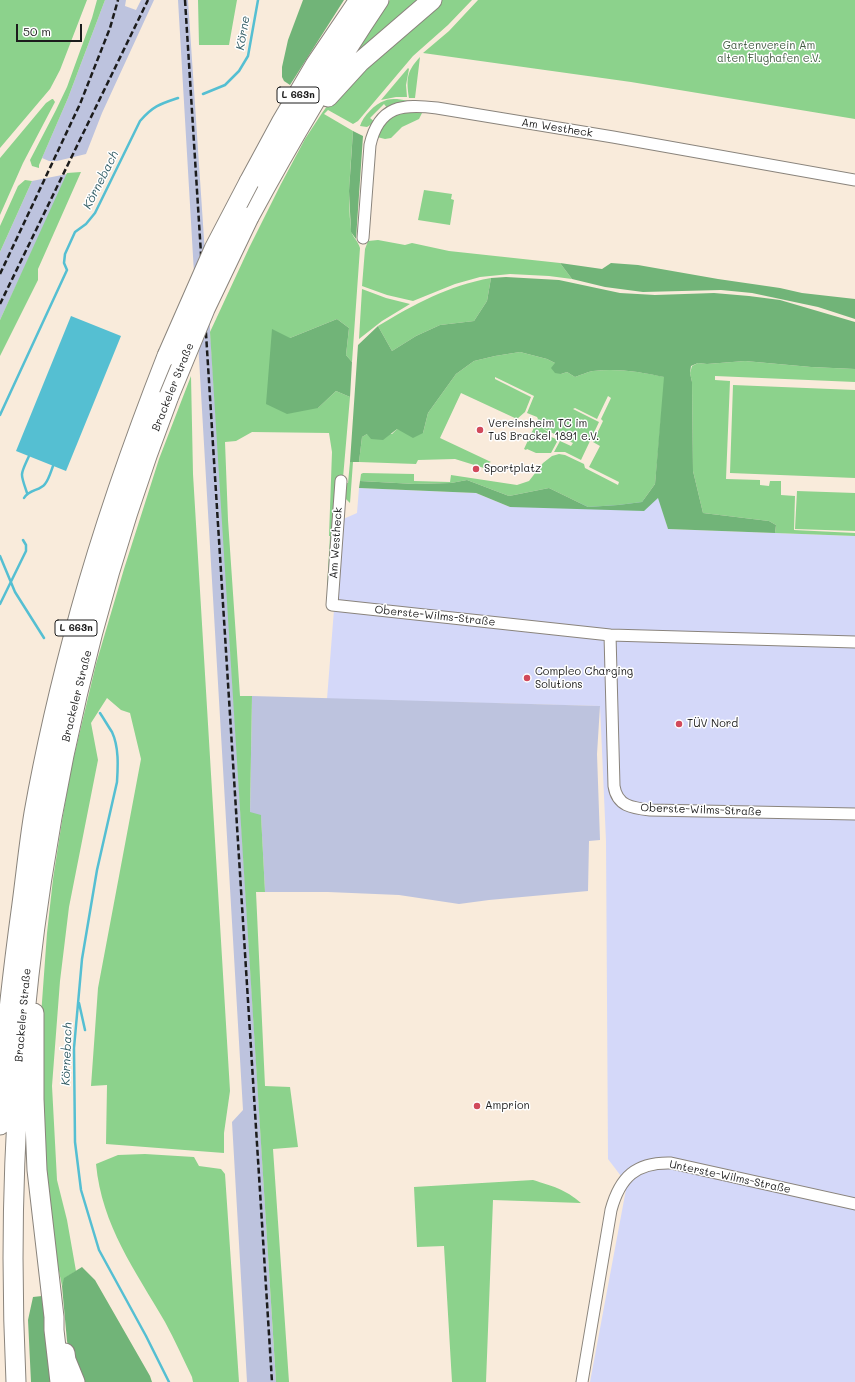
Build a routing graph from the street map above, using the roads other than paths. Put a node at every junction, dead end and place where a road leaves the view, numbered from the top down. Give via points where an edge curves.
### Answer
1 (379, 0) edge
2 (432, 0) edge
3 (355, 3) edge
4 (284, 154) junction
5 (855, 180) edge
6 (363, 238) dead end
7 (341, 481) dead end
8 (332, 605) joint
9 (610, 635) junction
10 (855, 642) edge
11 (855, 814) edge
12 (41, 872) junction
13 (21, 909) junction
14 (0, 1011) edge
15 (0, 1125) edge
16 (855, 1204) edge
17 (54, 1317) junction
18 (16, 1382) edge
19 (60, 1382) edge
20 (75, 1382) edge
21 (582, 1382) edge

1 - 4 highway, Brackeler Straße / L 663n
2 - 4 highway via 350,72
3 - 13 highway, Brackeler Straße / L 663n, bridge via 282,121 214,249 167,356 125,467 78,618 46,750
4 - 12 highway, Brackeler Straße / L 663n, bridge via 249,217 206,309 169,396 132,499 99,605 63,752
5 - 6 street, Am Westheck via 613,137 437,108 408,106 388,113 372,136
7 - 8 street, Am Westheck
8 - 9 street, Oberste-Wilms-Straße
9 - 10 street, Oberste-Wilms-Straße
9 - 11 street, Oberste-Wilms-Straße via 614,786 623,804 650,810
12 - 17 highway via 34,1098 37,1170
12 - 18 highway, Brackeler Straße / L 663n via 28,960 14,1137 12,1255
13 - 14 highway via 9,944
13 - 15 highway, Brackeler Straße / L 663n via 7,1028
16 - 21 street, Unterste-Wilms-Straße via 671,1163 657,1163 635,1172 620,1186 611,1210
17 - 19 highway
17 - 20 highway via 60,1329 66,1360

